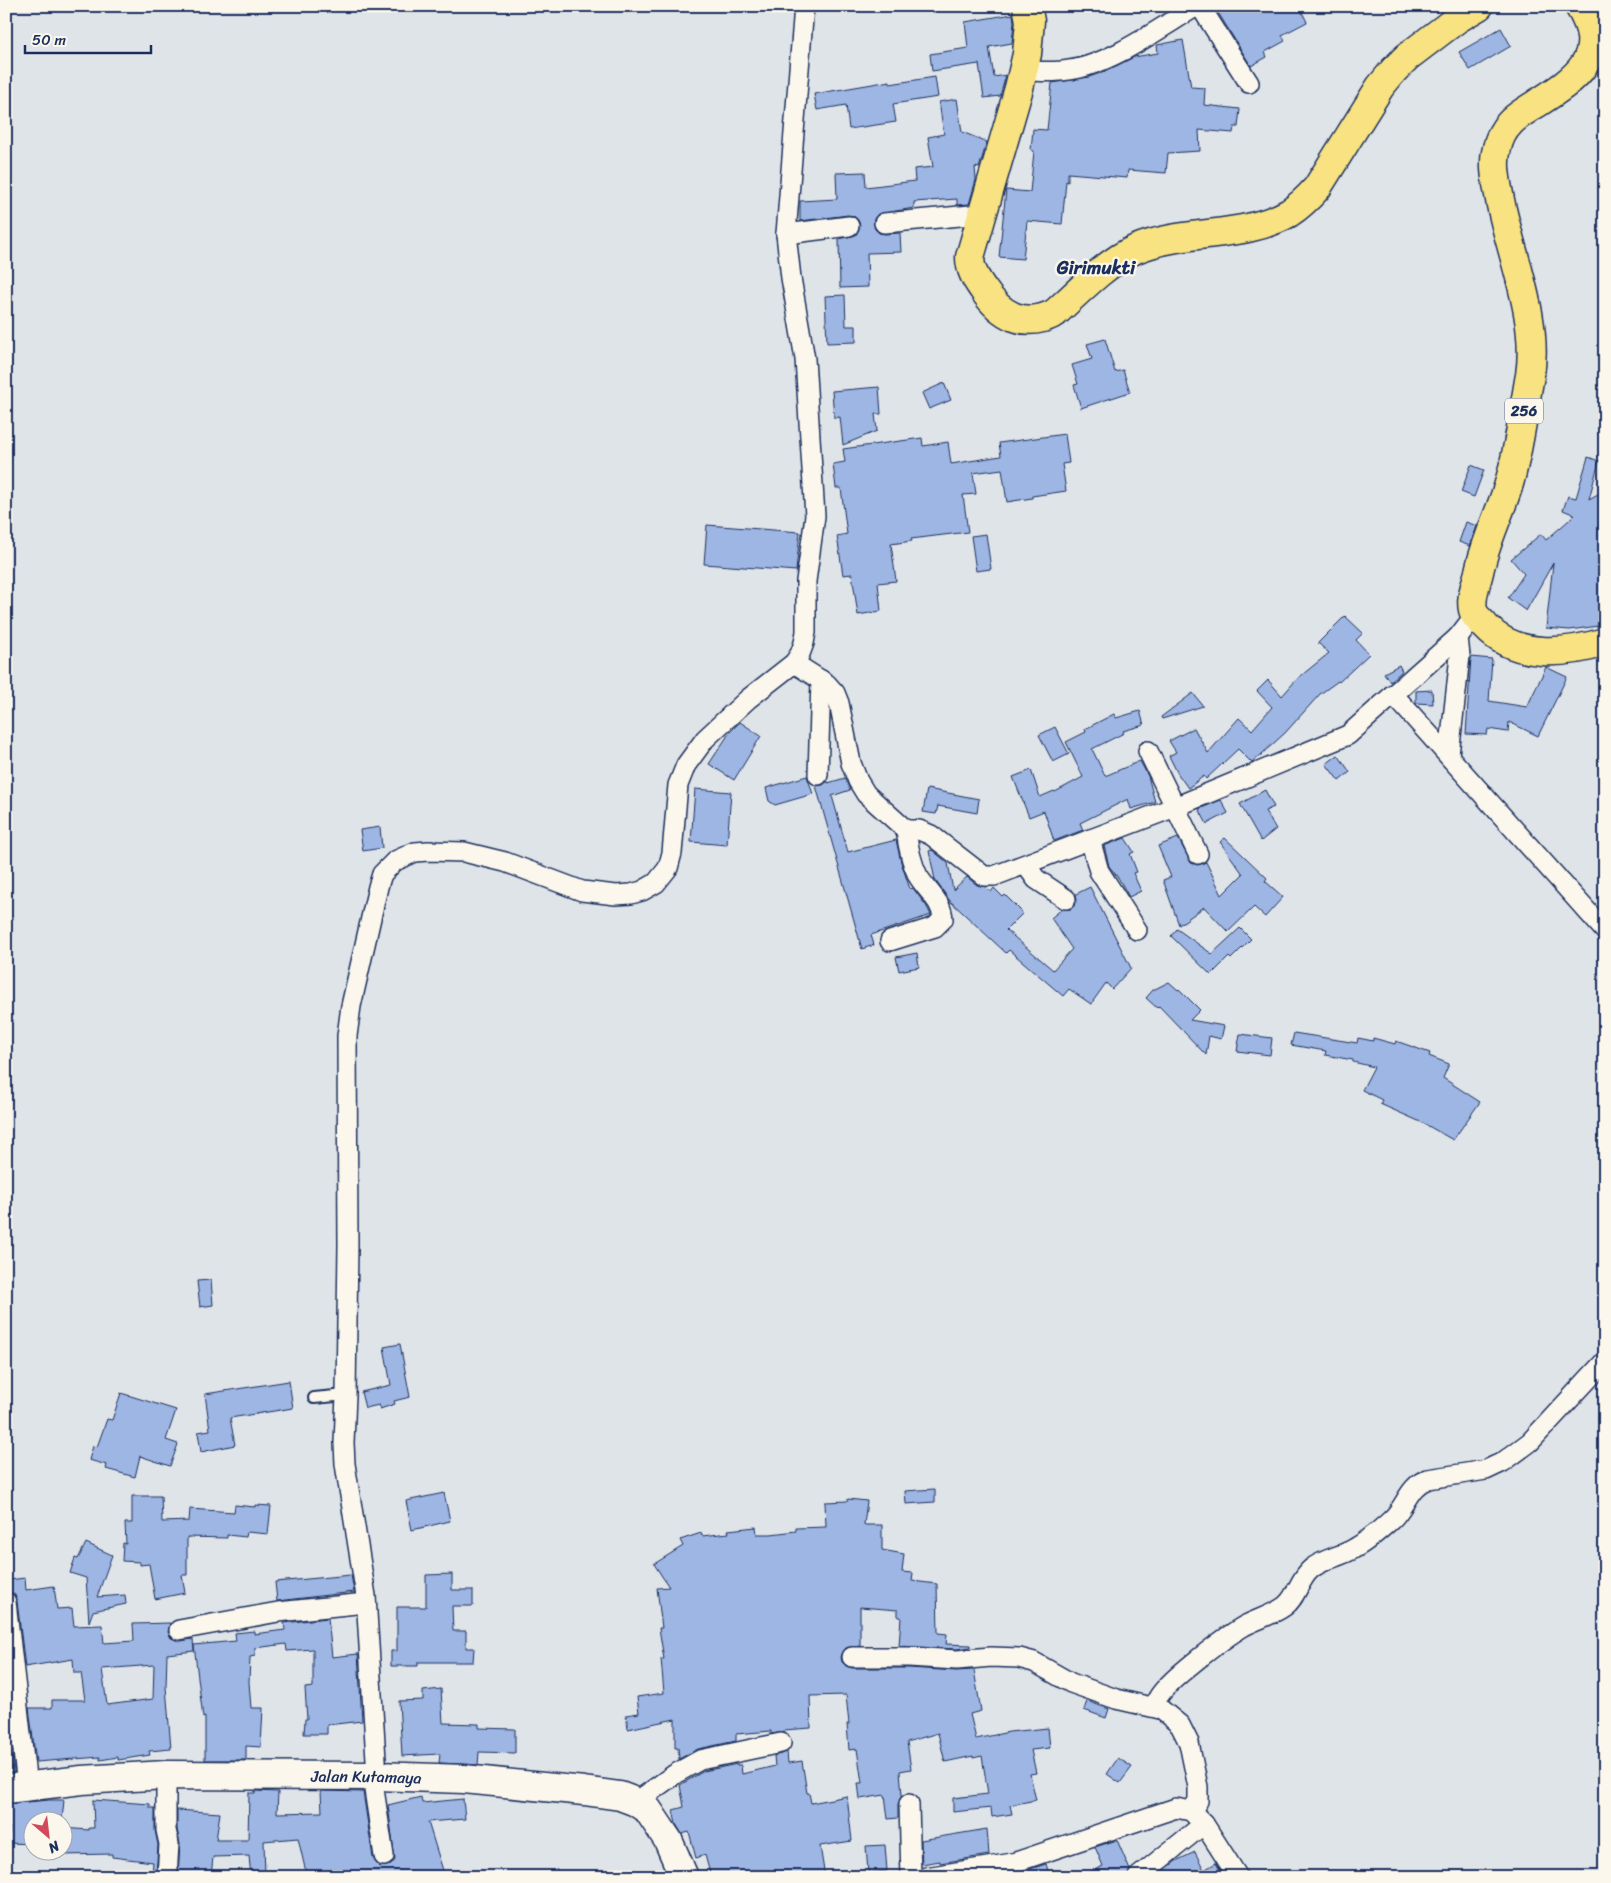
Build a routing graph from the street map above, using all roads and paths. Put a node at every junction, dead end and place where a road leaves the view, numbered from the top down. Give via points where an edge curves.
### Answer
1 (804, 6) edge
2 (1027, 6) edge
3 (1198, 6) edge
4 (1479, 6) edge
5 (1579, 6) edge
6 (1023, 71) junction
7 (1249, 83) dead end
8 (982, 214) junction
9 (884, 223) dead end
10 (849, 226) dead end
11 (786, 234) junction
12 (1475, 615) junction
13 (1458, 637) junction
14 (1605, 642) edge
15 (794, 663) junction
16 (820, 680) junction
17 (1393, 694) junction
18 (1148, 751) dead end
19 (1449, 755) junction
20 (818, 775) dead end
21 (1175, 806) junction
22 (906, 830) junction
23 (1090, 839) junction
24 (1198, 854) dead end
25 (1026, 865) junction
26 (1066, 899) dead end
27 (1137, 930) dead end
28 (1605, 931) edge
29 (890, 941) dead end
30 (1605, 1361) edge
31 (346, 1395) junction
32 (314, 1398) dead end
33 (6, 1602) edge
34 (366, 1603) junction
35 (179, 1630) dead end
36 (852, 1657) dead end
37 (1160, 1709) junction
38 (781, 1743) dead end
39 (166, 1775) junction
40 (374, 1776) junction
41 (17, 1787) edge
42 (636, 1802) junction
43 (909, 1804) dead end
44 (1197, 1817) junction
45 (384, 1856) dead end
46 (167, 1877) edge
47 (684, 1877) edge
48 (911, 1877) edge
49 (926, 1877) edge
50 (1138, 1877) edge
51 (1238, 1877) edge

1 - 11 street
2 - 6 main road via 1029,39
3 - 6 street via 1086,67 1068,71
3 - 7 street
4 - 8 main road via 1457,19 1394,70 1380,86 1317,188 1289,213 1258,224 1160,241 1136,249 1046,317 1023,319 1005,313 992,303 974,276 970,258
5 - 12 main road, 256 via 1586,18 1592,49 1584,68 1511,122 1496,150 1496,178 1527,307 1532,353 1508,487 1472,599
6 - 8 main road
8 - 9 street
10 - 11 street
11 - 15 street via 806,359 815,516 806,581 806,632
12 - 13 street
12 - 14 main road via 1500,639 1526,650 1563,650
13 - 17 street
13 - 19 street via 1460,656
15 - 16 street
15 - 31 street via 705,739 686,765 678,785 668,868 656,883 642,891 616,895 582,891 505,862 464,852 415,852 395,861 382,874 347,1028
16 - 20 street
16 - 22 street via 837,698 858,781 866,794
17 - 19 street
17 - 21 street via 1348,735
18 - 21 street
19 - 28 street
21 - 23 street
21 - 24 street
22 - 25 street via 931,835 984,876 994,876
22 - 29 street via 915,870 943,911 943,920 935,927
23 - 25 street
23 - 27 street via 1099,871
25 - 26 street via 1036,879
30 - 37 street via 1530,1442 1504,1462 1486,1470 1428,1479 1414,1487 1397,1515 1373,1536 1357,1548 1320,1562 1310,1570 1287,1605 1244,1626 1203,1654 1157,1699
31 - 32 lane
31 - 34 street via 345,1464
33 - 41 street
34 - 35 street via 278,1612
34 - 40 street
36 - 37 street via 1019,1658 1034,1662 1071,1683 1116,1699
37 - 44 street via 1180,1724 1189,1743 1198,1787
38 - 42 street via 700,1760
39 - 40 main road, Jalan Kutamaya
39 - 41 main road, Jalan Kutamaya
39 - 46 street
40 - 42 main road, Jalan Kutamaya via 464,1779 584,1791 620,1796
40 - 45 street
42 - 47 main road, Jalan Kutamaya via 648,1810 668,1840
43 - 48 street
44 - 49 street via 1183,1808 1171,1809 1013,1863
44 - 50 street
44 - 51 street

